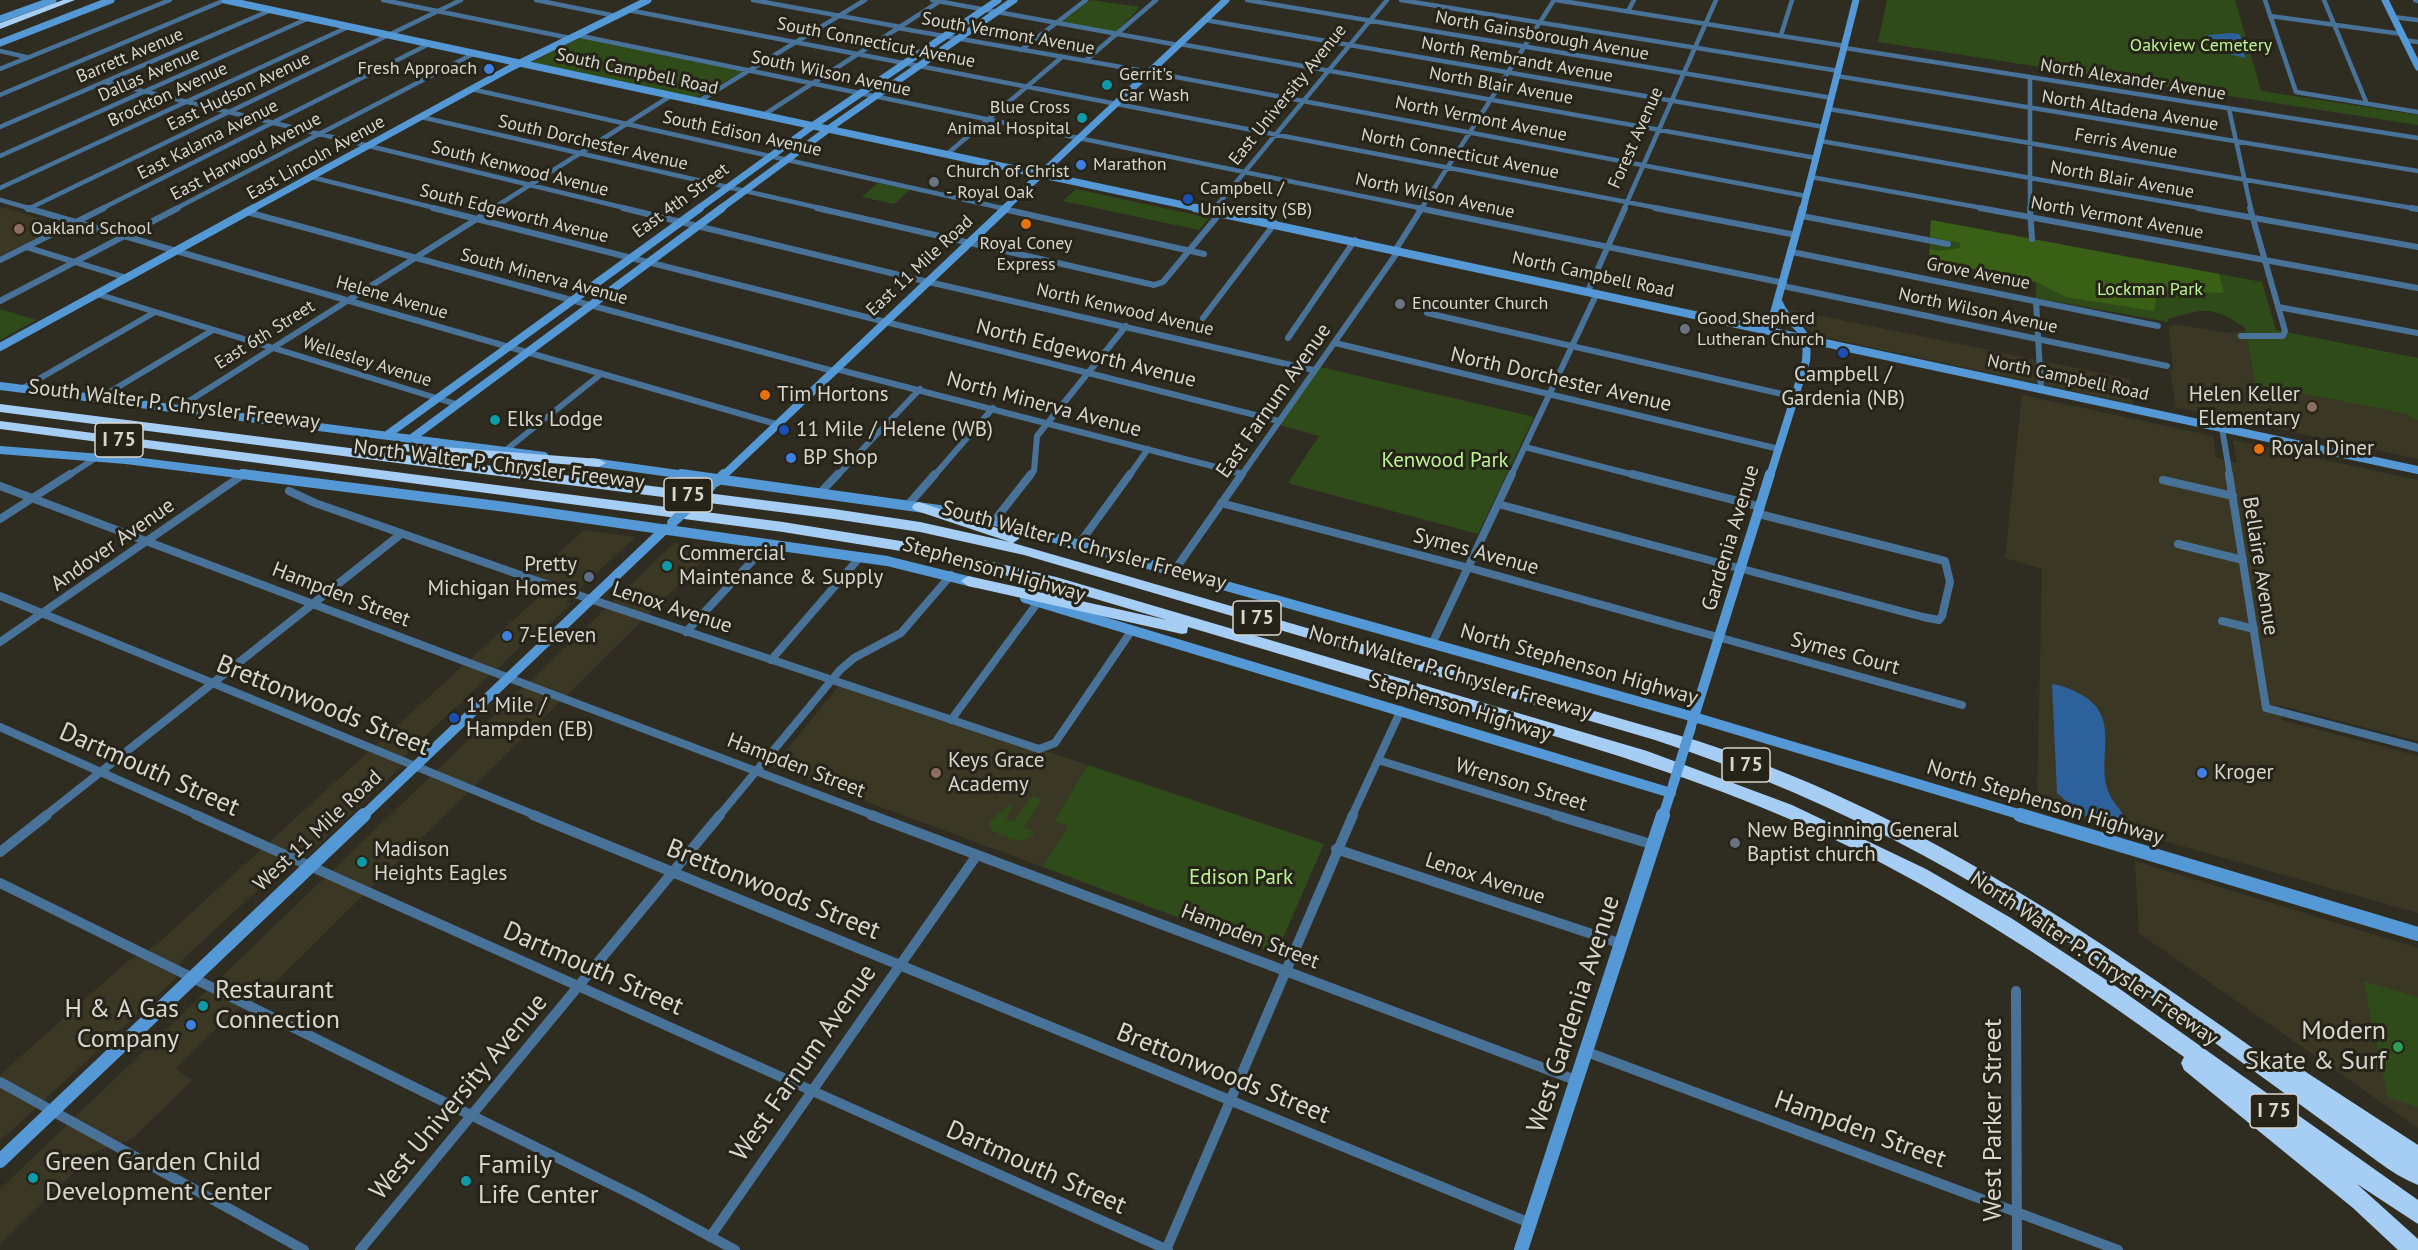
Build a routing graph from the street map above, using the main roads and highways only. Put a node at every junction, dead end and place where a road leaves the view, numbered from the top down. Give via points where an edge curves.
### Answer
1 (71, 0) edge
2 (0, 27) edge
3 (0, 408) edge
4 (0, 425) edge
5 (160, 427) junction
6 (599, 463) road end
7 (914, 506) road end
8 (968, 580) road end
9 (1208, 604) junction
10 (1273, 646) junction
11 (2149, 985) junction
12 (2131, 1009) junction
13 (2418, 1156) edge
14 (2418, 1175) edge
15 (2418, 1213) edge
16 (2414, 1250) edge

1 - 2 highway
3 - 5 highway, South Walter P. Chrysler Freeway / I 75
4 - 10 highway, North Walter P. Chrysler Freeway / I 75 via 852,537 1045,579
5 - 6 highway
5 - 9 highway, South Walter P. Chrysler Freeway / I 75 via 891,522 1003,545
7 - 9 highway via 1169,584
8 - 10 highway via 1212,636
9 - 11 highway, South Walter P. Chrysler Freeway / I 75 via 1612,720 1751,767 1862,814 1948,859 2042,914
10 - 12 highway, North Walter P. Chrysler Freeway / I 75 via 1647,757 1798,815 1873,850 1973,905
11 - 13 highway
11 - 14 highway, South Walter P. Chrysler Freeway / I 75
12 - 15 highway, North Walter P. Chrysler Freeway / I 75
12 - 16 highway via 2226,1094 2327,1171

